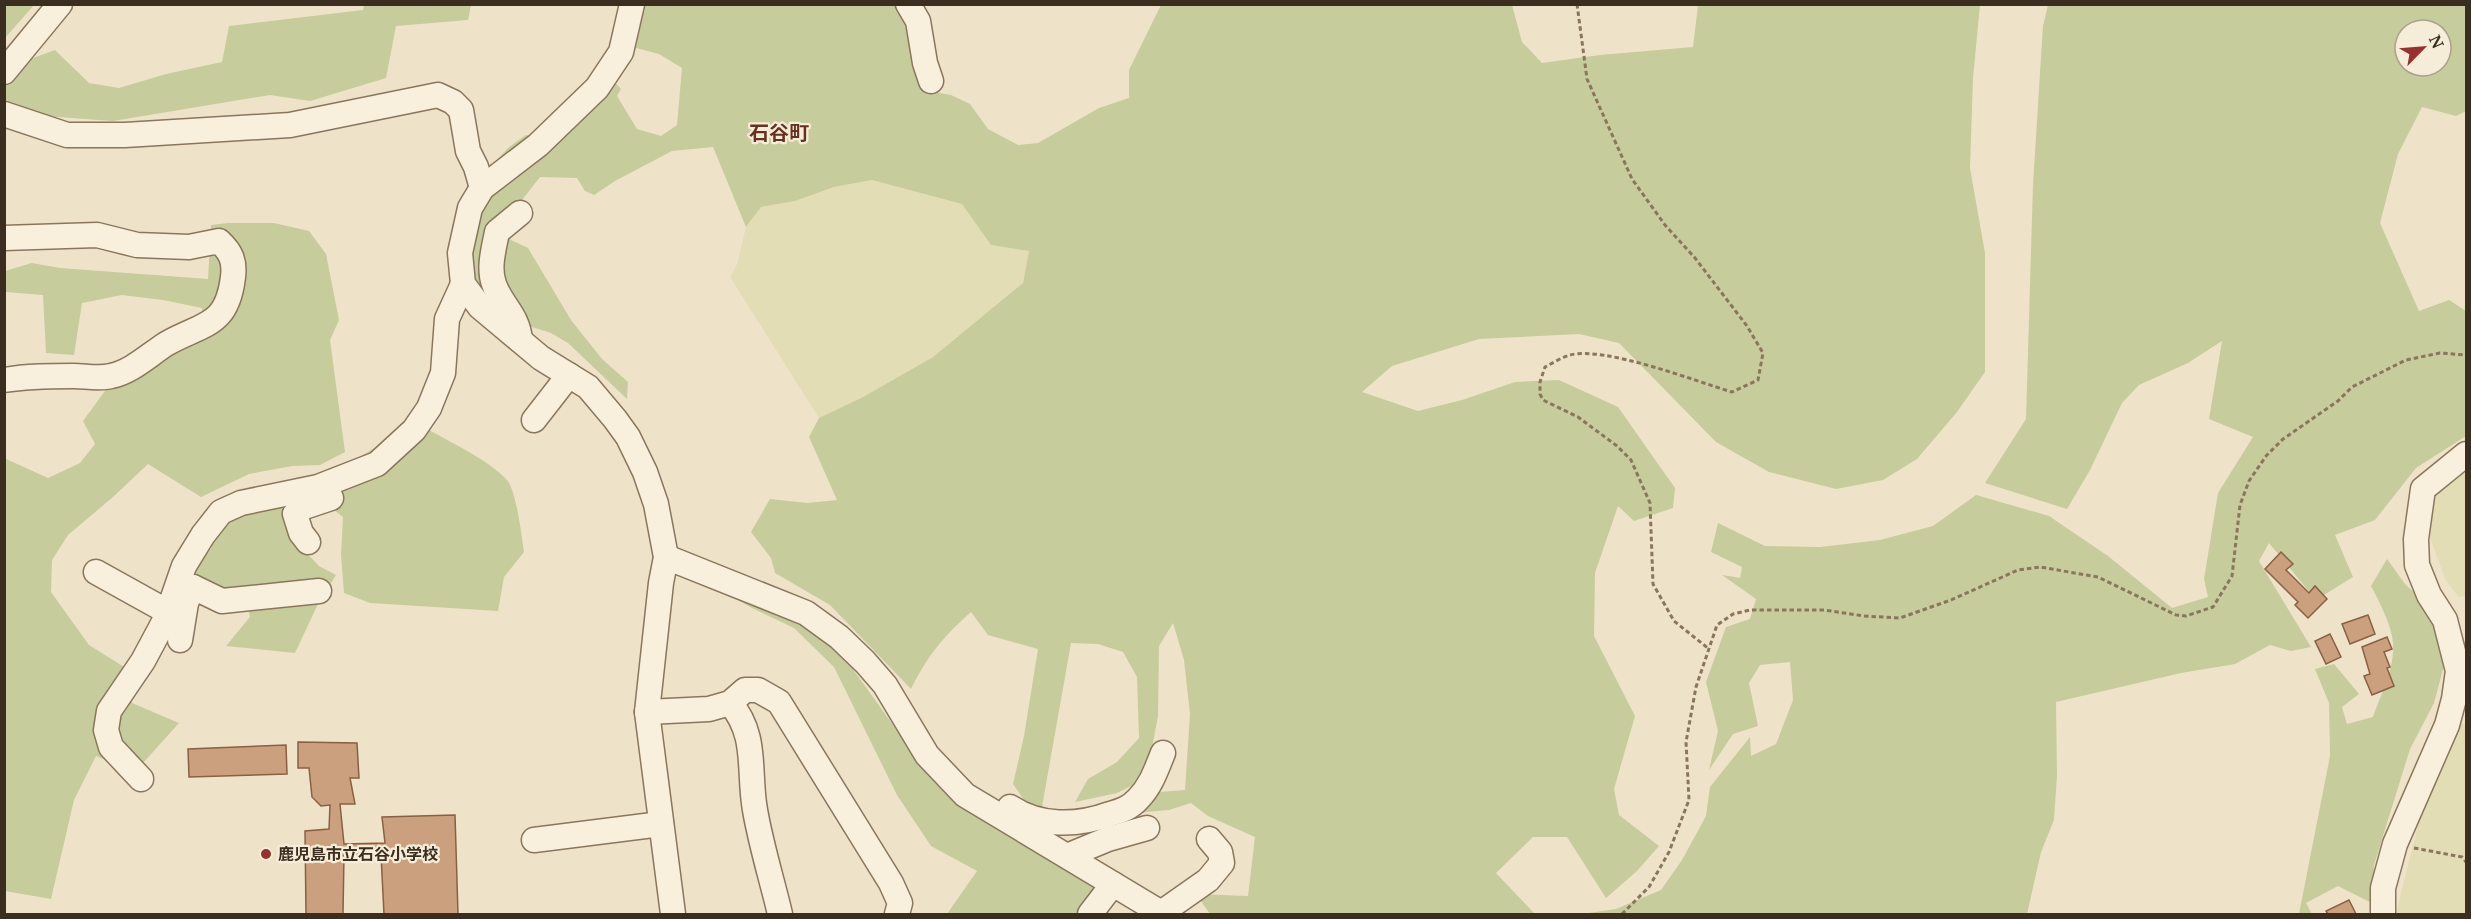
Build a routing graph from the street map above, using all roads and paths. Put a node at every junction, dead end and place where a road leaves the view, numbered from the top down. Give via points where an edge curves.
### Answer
1 (60, 4) edge
2 (632, 4) edge
3 (908, 4) edge
4 (1577, 4) edge
5 (4, 72) edge
6 (931, 81) dead end
7 (4, 114) edge
8 (482, 188) junction
9 (520, 213) dead end
10 (4, 238) edge
11 (463, 284) junction
12 (520, 340) junction
13 (2466, 355) edge
14 (569, 375) junction
15 (4, 380) edge
16 (534, 420) dead end
17 (2466, 454) edge
18 (334, 482) junction
19 (198, 542) junction
20 (308, 542) dead end
21 (666, 556) junction
22 (96, 572) dead end
23 (193, 587) junction
24 (319, 591) dead end
25 (168, 612) junction
26 (180, 640) dead end
27 (1709, 649) junction
28 (730, 703) junction
29 (647, 712) junction
30 (1163, 753) dead end
31 (141, 779) dead end
32 (960, 789) junction
33 (661, 824) junction
34 (1147, 828) dead end
35 (1209, 839) dead end
36 (534, 840) dead end
37 (2395, 844) junction
38 (1067, 856) junction
39 (2466, 862) edge
40 (1113, 884) junction
41 (1162, 914) edge
42 (673, 915) edge
43 (780, 915) edge
44 (897, 915) edge
45 (1090, 915) edge
46 (1622, 915) edge
47 (2384, 915) edge

1 - 5 street
2 - 8 street via 621,52 597,88 538,145
3 - 6 street via 918,21
4 - 27 path via 1587,79 1632,179 1747,326 1763,353 1758,380 1732,392 1619,358 1570,354 1545,366 1540,394 1543,400 1578,417 1631,460 1650,503 1653,584 1674,621
7 - 8 street via 67,135 125,135 290,125 438,95 461,110 468,152
8 - 11 street via 464,226 460,253
9 - 12 street via 496,232 492,266 494,284 512,312
10 - 15 street via 97,235 138,245 189,247 219,241 229,250 234,267 231,297 221,314 128,370 110,376 34,375
11 - 12 street via 480,307
11 - 18 street via 447,319 443,373 429,408 414,430 377,464
12 - 14 street
13 - 27 path via 2440,353 2406,360 2352,387 2283,439 2249,481 2240,505 2232,576 2213,607 2186,616 2176,615 2098,577 2040,567 2018,570 1900,618 1824,610 1749,610 1733,614 1717,625
14 - 16 street
14 - 21 street via 588,387 628,437 656,504
17 - 37 street via 2423,489 2417,565 2445,620 2458,670 2447,725
18 - 19 street via 231,507 221,512
18 - 20 street via 334,495 328,500 301,508 295,514 298,528
19 - 23 street via 203,554
19 - 25 street via 184,566
21 - 29 street
21 - 32 street via 806,614 839,637 885,685 927,755
22 - 25 street
23 - 24 street via 222,601
23 - 26 street
25 - 31 street via 109,711 106,730 111,747
27 - 46 path via 1696,687 1686,742 1689,800 1654,879
28 - 29 street via 709,710
28 - 43 street via 741,716 748,737 754,809
28 - 44 street via 745,690 758,690 779,702 891,883 900,903
29 - 33 street
30 - 32 street via 1151,782 1138,799 1127,808 1090,821 1055,823 1024,816 980,788
32 - 38 street
33 - 36 street
33 - 42 street
34 - 38 street
35 - 41 street via 1220,852 1222,862 1208,880
37 - 39 path via 2462,857
37 - 47 street via 2383,888
38 - 40 street
40 - 41 street
40 - 45 street

